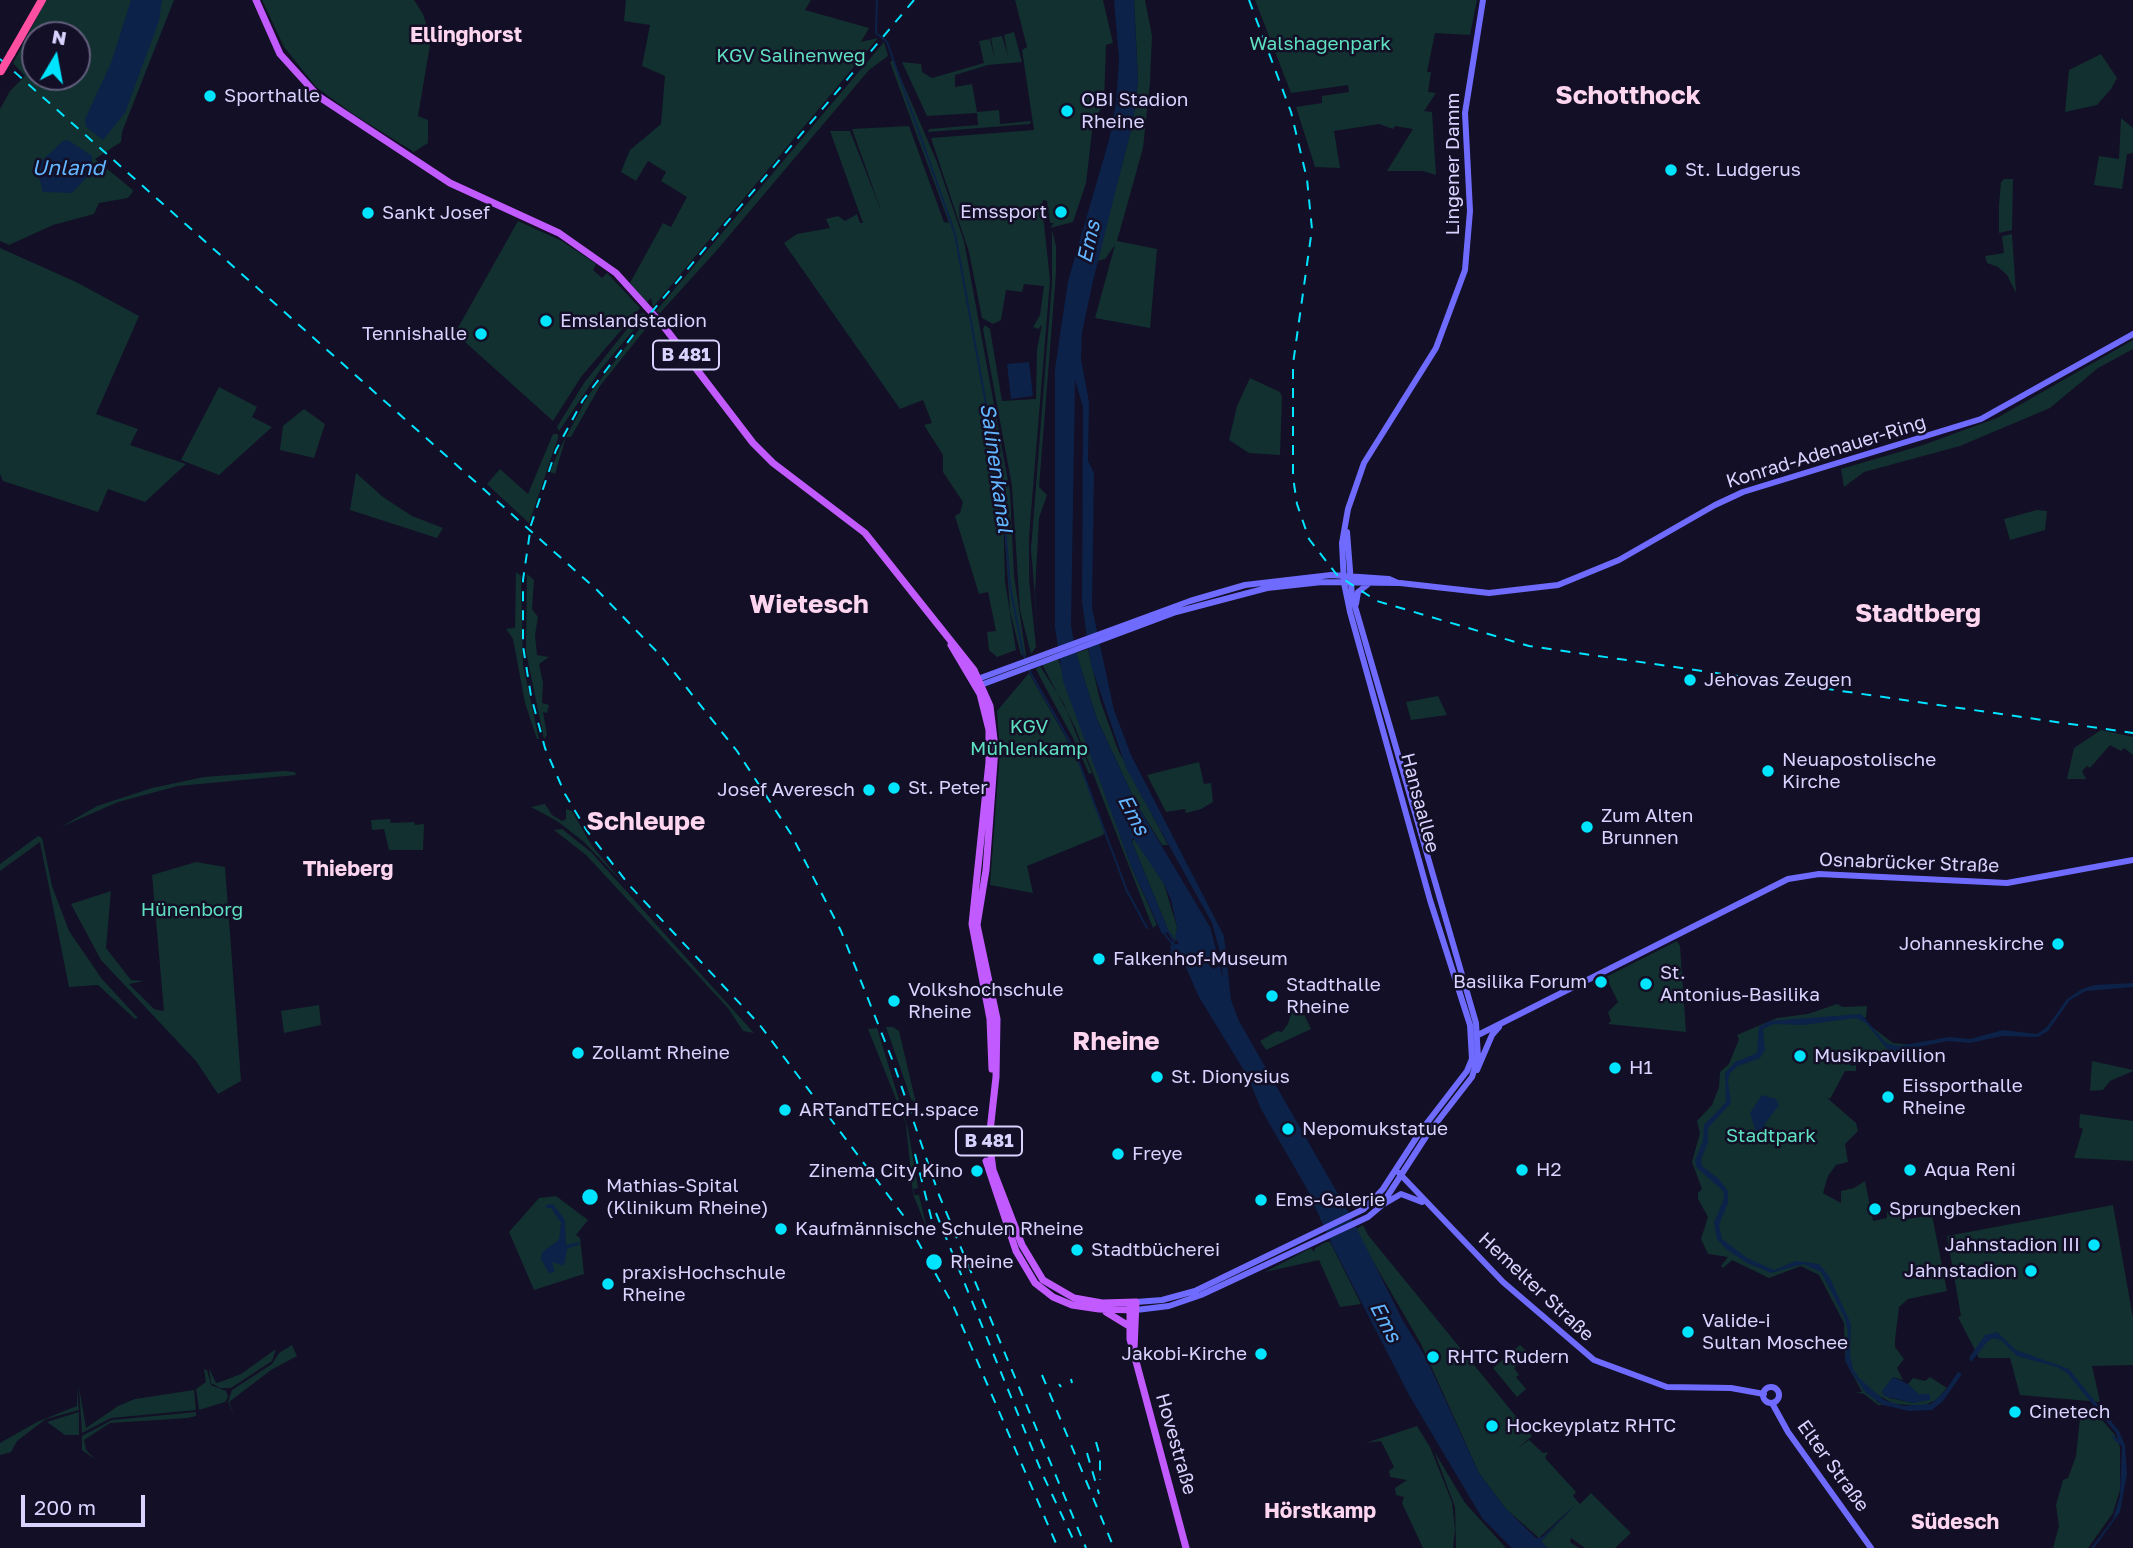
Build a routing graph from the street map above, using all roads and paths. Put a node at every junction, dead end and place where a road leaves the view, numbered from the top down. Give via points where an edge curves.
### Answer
1 (42, 0) edge
2 (256, 0) edge
3 (1483, 0) edge
4 (0, 72) edge
5 (2133, 334) edge
6 (1347, 579) junction
7 (1400, 583) junction
8 (1369, 584) junction
9 (1356, 610) junction
10 (978, 682) junction
11 (2133, 860) edge
12 (994, 1019) junction
13 (1506, 1021) junction
14 (1476, 1036) junction
15 (1472, 1077) junction
16 (1398, 1172) junction
17 (1427, 1204) junction
18 (1381, 1206) junction
19 (1311, 1240) junction
20 (1133, 1306) junction
21 (1099, 1310) junction
22 (1129, 1326) junction
23 (1134, 1349) junction
24 (1763, 1394) junction
25 (1772, 1403) junction
26 (1186, 1548) edge
27 (1871, 1548) edge

1 - 4 highway, bridge
2 - 10 main road, B 481 via 280,54 318,96 443,179 559,233 616,272 753,443 862,530 940,625
3 - 6 main road, Lingener Damm via 1465,113 1471,211 1465,270 1436,348 1374,445 1355,484 1342,543
5 - 7 main road, Konrad-Adenauer-Ring via 1980,419 1743,492 1619,560 1558,585 1489,593
6 - 7 main road, Konrad-Adenauer-Ring
6 - 8 main road, Konrad-Adenauer-Ring
6 - 9 main road, Hansaallee
6 - 10 main road, Konrad-Adenauer-Ring via 1245,585 1190,601
6 - 14 main road, Hansaallee via 1430,900
7 - 8 main road, Konrad-Adenauer-Ring
8 - 9 main road via 1357,594
9 - 14 main road, Hansaallee
10 - 12 main road, B 481 via 989,748 972,932
11 - 13 main road, Osnabrücker Straße via 2011,883 1819,874 1792,878
12 - 20 main road, B 481 via 990,1156 1030,1262 1049,1285 1074,1298
12 - 21 main road, B 481 via 985,1147 999,1206 1016,1251 1035,1283 1062,1301
13 - 14 main road, Osnabrücker Straße
13 - 15 main road, Osnabrücker Straße via 1492,1035
14 - 15 main road via 1480,1053
14 - 16 main road via 1467,1071 1420,1132
15 - 16 main road
16 - 17 main road, Hemelter Straße
16 - 18 main road
16 - 19 main road via 1364,1209
17 - 18 main road via 1401,1194
17 - 24 main road, Hemelter Straße via 1503,1282 1594,1360 1667,1387 1731,1388
18 - 19 main road via 1367,1217
19 - 20 main road via 1195,1291
19 - 20 main road via 1200,1295 1169,1306
20 - 21 main road, B 481
20 - 22 main road, Hovestraße
20 - 23 main road, Hovestraße
21 - 22 main road
22 - 23 main road, Hovestraße
23 - 26 main road, Hovestraße
24 - 25 main road
24 - 25 main road via 1770,1387 1777,1390 1778,1399
25 - 27 main road, Elter Straße

